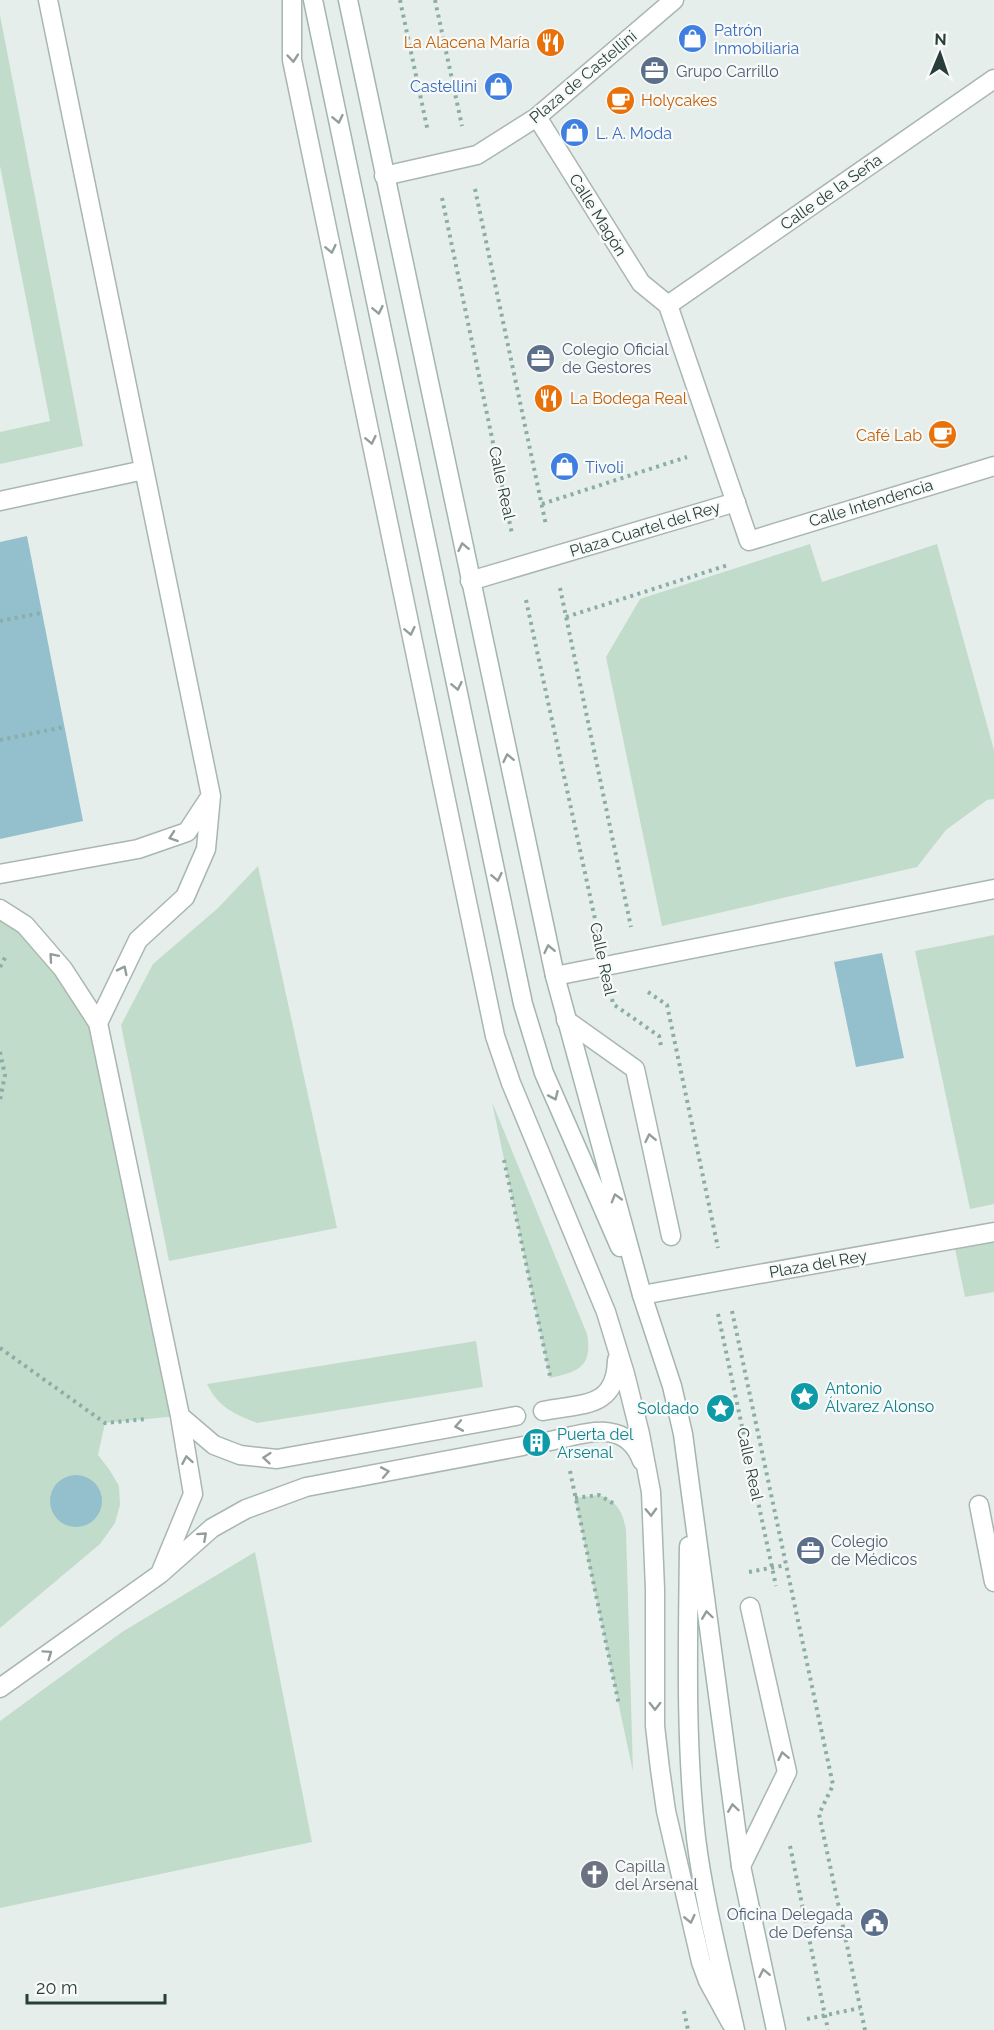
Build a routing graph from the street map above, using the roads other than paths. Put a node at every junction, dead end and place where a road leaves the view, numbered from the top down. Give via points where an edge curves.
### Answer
1 (48, 0) edge
2 (291, 0) edge
3 (313, 0) edge
4 (348, 0) edge
5 (674, 0) edge
6 (994, 79) edge
7 (537, 117) junction
8 (384, 176) junction
9 (668, 305) junction
10 (994, 466) edge
11 (144, 471) junction
12 (0, 501) edge
13 (736, 502) junction
14 (749, 541) joint
15 (470, 581) junction
16 (211, 796) junction
17 (0, 874) edge
18 (994, 889) edge
19 (0, 909) edge
20 (555, 976) junction
21 (566, 1020) junction
22 (98, 1023) junction
23 (994, 1232) edge
24 (671, 1236) dead end
25 (642, 1295) junction
26 (617, 1343) junction
27 (543, 1411) dead end
28 (180, 1416) junction
29 (516, 1416) dead end
30 (550, 1441) dead end
31 (523, 1446) dead end
32 (648, 1476) junction
33 (690, 1484) junction
34 (980, 1505) dead end
35 (160, 1575) junction
36 (994, 1582) edge
37 (750, 1607) dead end
38 (0, 1688) edge
39 (741, 1866) junction
40 (735, 2030) edge
41 (776, 2030) edge

1 - 11 main road
2 -> 26 main road via 292,60 495,1036
3 -> 25 main road via 523,1004 544,1073
4 - 8 main road
5 - 7 main road, Plaza de Castellini
6 - 9 main road, Calle de la Seña
7 - 8 main road, Plaza de Castellini via 477,155
7 - 9 main road, Calle Magón via 641,283
15 -> 8 main road
9 - 13 main road, Plaza Cuartel del Rey
10 - 14 main road, Calle Intendencia
11 - 12 main road
11 - 16 main road
13 - 14 main road, Plaza Cuartel del Rey
13 - 15 main road, Plaza Cuartel del Rey
20 -> 15 main road
16 -> 17 main road via 187,832 138,849
22 -> 16 main road via 138,940 185,897 206,849
18 - 20 main road
22 -> 19 main road via 63,969 25,925
20 - 21 main road
24 -> 21 main road via 635,1069
25 -> 21 main road
22 - 28 main road
23 - 25 main road, Plaza del Rey
25 - 33 main road via 672,1386
26 - 27 main road via 617,1376 608,1394 590,1402
26 - 32 main road
29 -> 28 main road via 277,1459 240,1455 214,1445
35 -> 28 main road via 193,1494
30 - 32 main road via 597,1432 615,1433 633,1444
35 -> 31 main road via 212,1528 281,1495
32 -> 40 main road via 656,1726 666,1810 701,1962
39 -> 33 main road
33 - 40 main road via 692,1789 702,1876
34 - 36 main road
38 -> 35 main road
39 -> 37 main road via 787,1772
41 -> 39 main road

